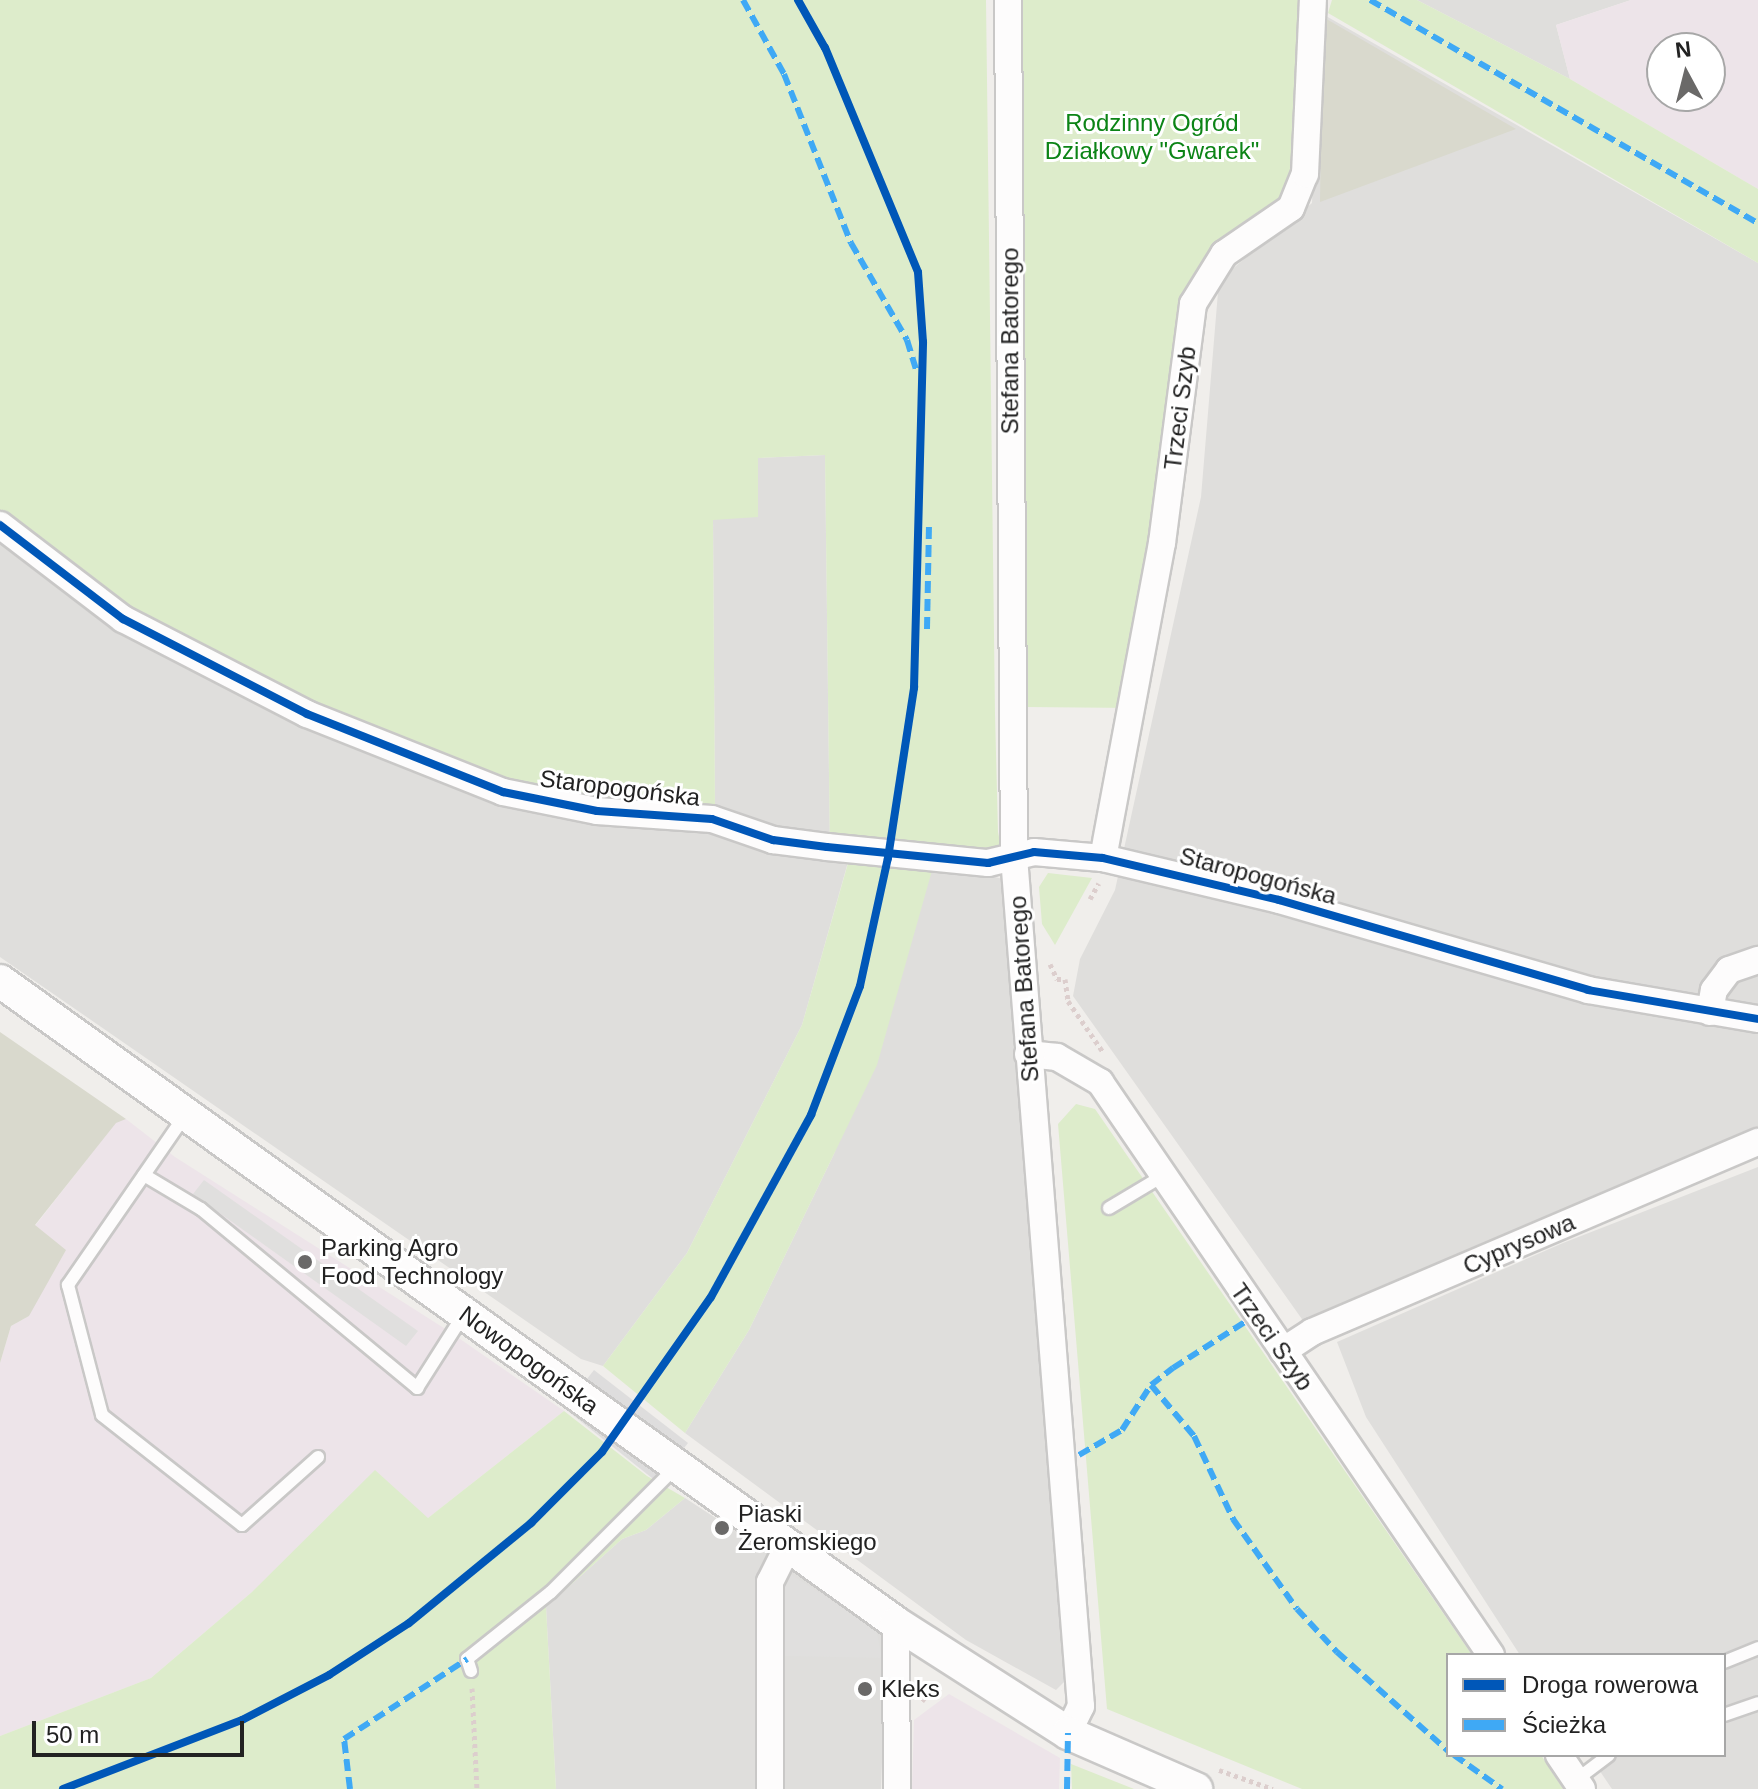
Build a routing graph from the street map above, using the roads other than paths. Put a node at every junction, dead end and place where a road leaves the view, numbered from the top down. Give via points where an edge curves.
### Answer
1 (1008, 0) edge
2 (1313, 0) edge
3 (0, 525) edge
4 (1014, 857) junction
5 (1103, 868) junction
6 (1758, 960) edge
7 (0, 981) edge
8 (1710, 1012) junction
9 (1758, 1019) edge
10 (1028, 1054) junction
11 (187, 1113) junction
12 (1758, 1142) edge
13 (144, 1175) junction
14 (1161, 1177) junction
15 (1109, 1208) dead end
16 (464, 1314) junction
17 (1283, 1351) junction
18 (318, 1457) dead end
19 (677, 1466) junction
20 (789, 1544) junction
21 (896, 1623) junction
22 (1758, 1648) edge
23 (1490, 1653) edge
24 (1726, 1661) edge
25 (471, 1671) road end
26 (1758, 1703) edge
27 (1726, 1714) edge
28 (1068, 1733) junction
29 (1560, 1757) edge
30 (1607, 1757) edge
31 (1579, 1784) edge
32 (770, 1789) edge
33 (897, 1789) edge
34 (1196, 1789) edge

1 - 4 street, Stefana Batorego
2 - 5 street, Trzeci Szyb via 1305,174 1291,208 1224,254 1193,304 1162,543
3 - 4 street, Staropogońska via 123,619 307,714 503,792 597,811 712,819 773,840 988,863
4 - 5 street, Staropogońska via 1034,852
4 - 10 street, Stefana Batorego
5 - 8 street, Staropogońska via 1279,900 1588,990
6 - 8 street via 1729,970 1714,990
7 - 11 street, Nowopogońska
8 - 9 street, Staropogońska
10 - 14 street, Trzeci Szyb via 1057,1057 1100,1082
10 - 28 street, Stefana Batorego via 1081,1706
11 - 13 lane
11 - 16 street, Nowopogońska
12 - 17 street, Cyprysowa via 1312,1332
13 - 16 lane via 201,1209 417,1388
13 - 18 lane via 68,1285 102,1415 242,1525
14 - 15 lane
14 - 17 street, Trzeci Szyb
16 - 19 street, Nowopogońska
17 - 23 street, Trzeci Szyb
19 - 20 street, Nowopogońska
19 - 25 lane via 551,1592 467,1659
20 - 21 street, Nowopogońska
20 - 32 street via 770,1582
21 - 28 street, Nowopogońska
21 - 33 street
22 - 24 lane
26 - 27 lane
28 - 34 street, Nowopogońska
29 - 31 street
30 - 31 lane

